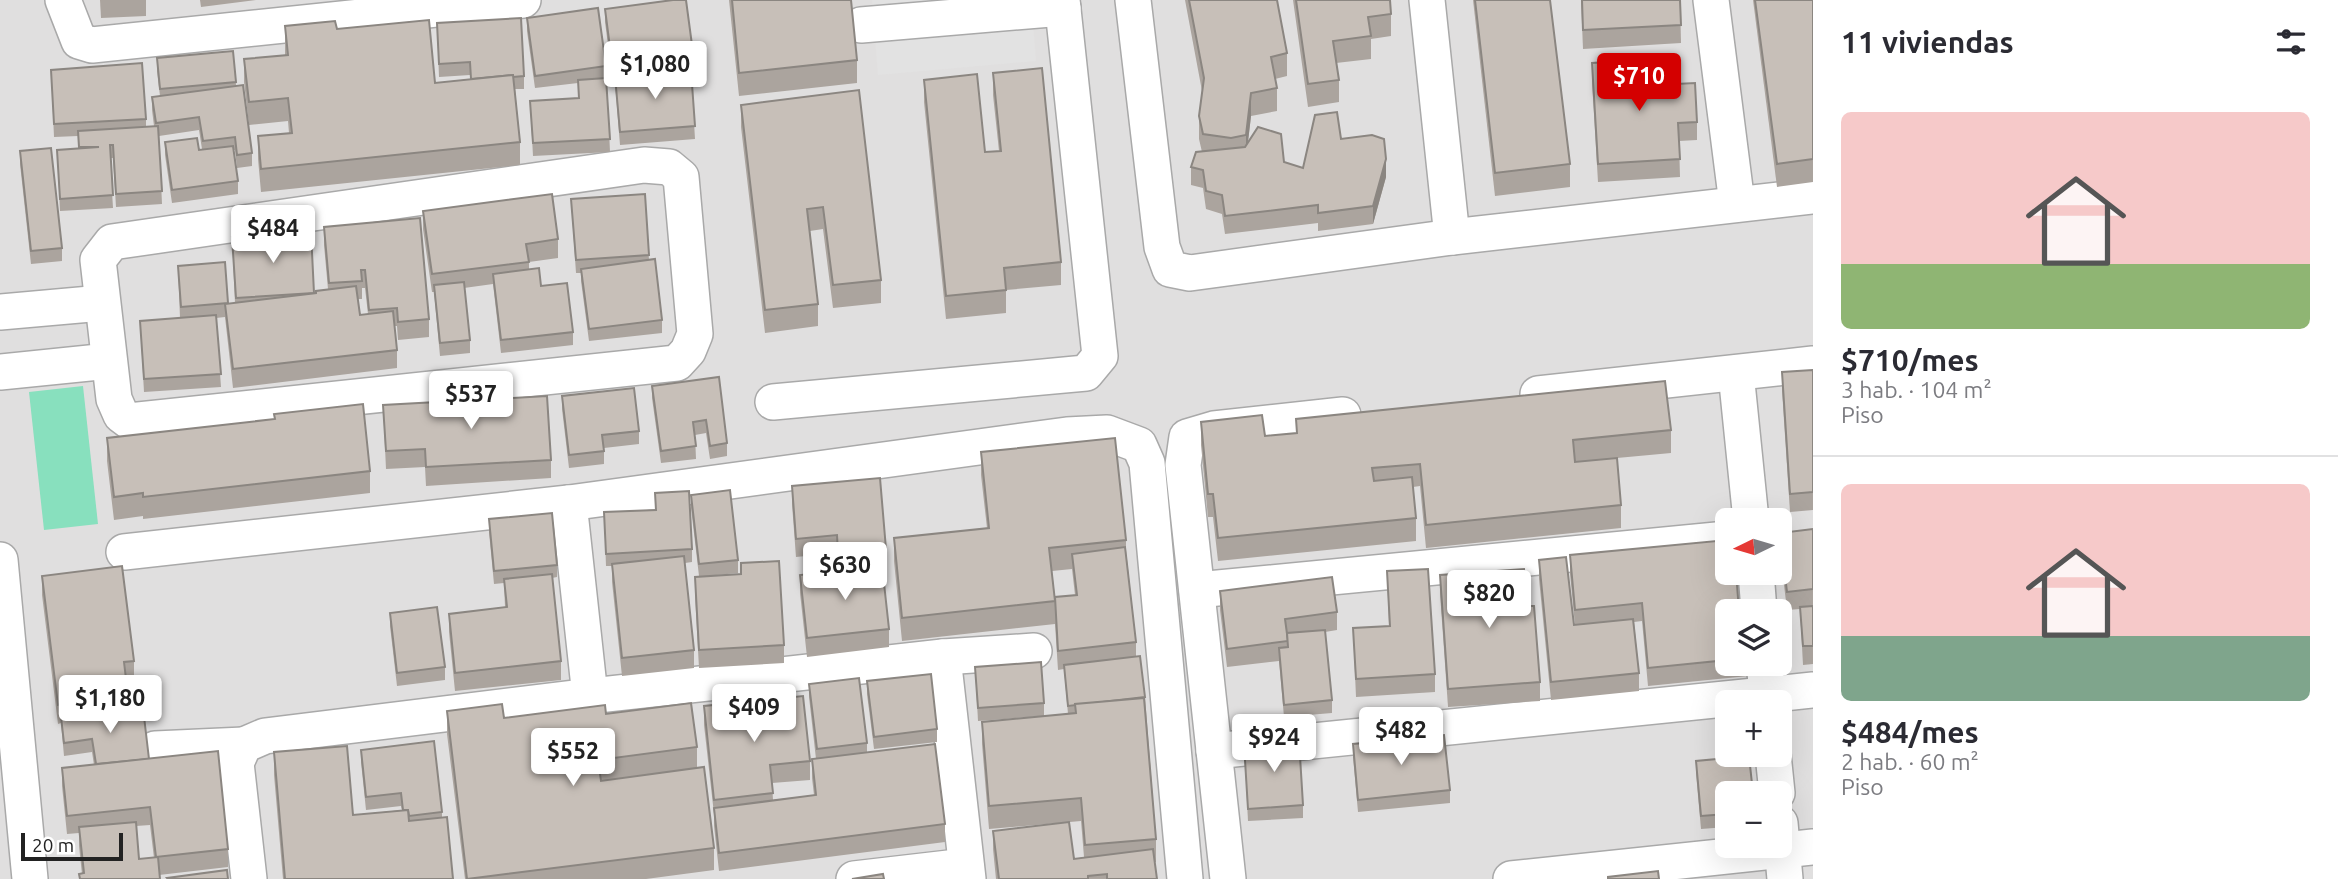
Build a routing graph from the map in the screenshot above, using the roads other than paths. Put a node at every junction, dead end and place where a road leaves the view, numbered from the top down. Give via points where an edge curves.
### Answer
1 (63, 0) edge
2 (523, 0) edge
3 (1133, 0) edge
4 (1427, 0) edge
5 (1711, 0) edge
6 (1063, 4) edge
7 (861, 25) dead end
8 (1813, 196) edge
9 (1737, 204) junction
10 (1452, 237) junction
11 (102, 303) junction
12 (0, 312) edge
13 (109, 360) junction
14 (1813, 364) edge
15 (0, 372) edge
16 (1736, 373) junction
17 (1502, 398) edge
18 (773, 402) dead end
19 (1379, 411) edge
20 (569, 503) junction
21 (1750, 508) edge
22 (1715, 540) edge
23 (124, 552) dead end
24 (0, 559) edge
25 (1197, 590) junction
26 (1034, 651) dead end
27 (943, 657) junction
28 (1766, 687) edge
29 (1813, 690) edge
30 (590, 696) junction
31 (244, 745) junction
32 (155, 749) dead end
33 (1214, 751) junction
34 (1715, 858) edge
35 (967, 873) edge
36 (30, 879) edge
37 (249, 879) edge
38 (854, 879) edge
39 (1185, 879) edge
40 (1228, 879) edge
41 (1511, 879) edge

1 - 2 street via 79,41 92,45
3 - 10 street via 1162,247 1170,269 1190,273
4 - 10 street
5 - 9 street
6 - 7 street
6 - 18 street via 1100,356 1086,373
8 - 9 street
9 - 10 street
11 - 12 street
11 - 13 street
11 - 13 street via 98,260 112,242 644,165 669,167 681,177 695,334 677,363 129,421 114,399
13 - 15 street
14 - 16 street
16 - 17 street
16 - 21 street
19 - 25 street via 1214,429 1187,438 1184,465
20 - 23 street
20 - 30 street
20 - 39 street via 1067,435 1107,433 1139,445 1149,476
22 - 25 street
24 - 36 street
25 - 33 street
26 - 27 street
27 - 30 street
27 - 35 street
28 - 29 street
28 - 33 street
30 - 31 street via 265,736
31 - 32 street
31 - 37 street via 236,763
33 - 40 street
34 - 41 street
35 - 38 street

